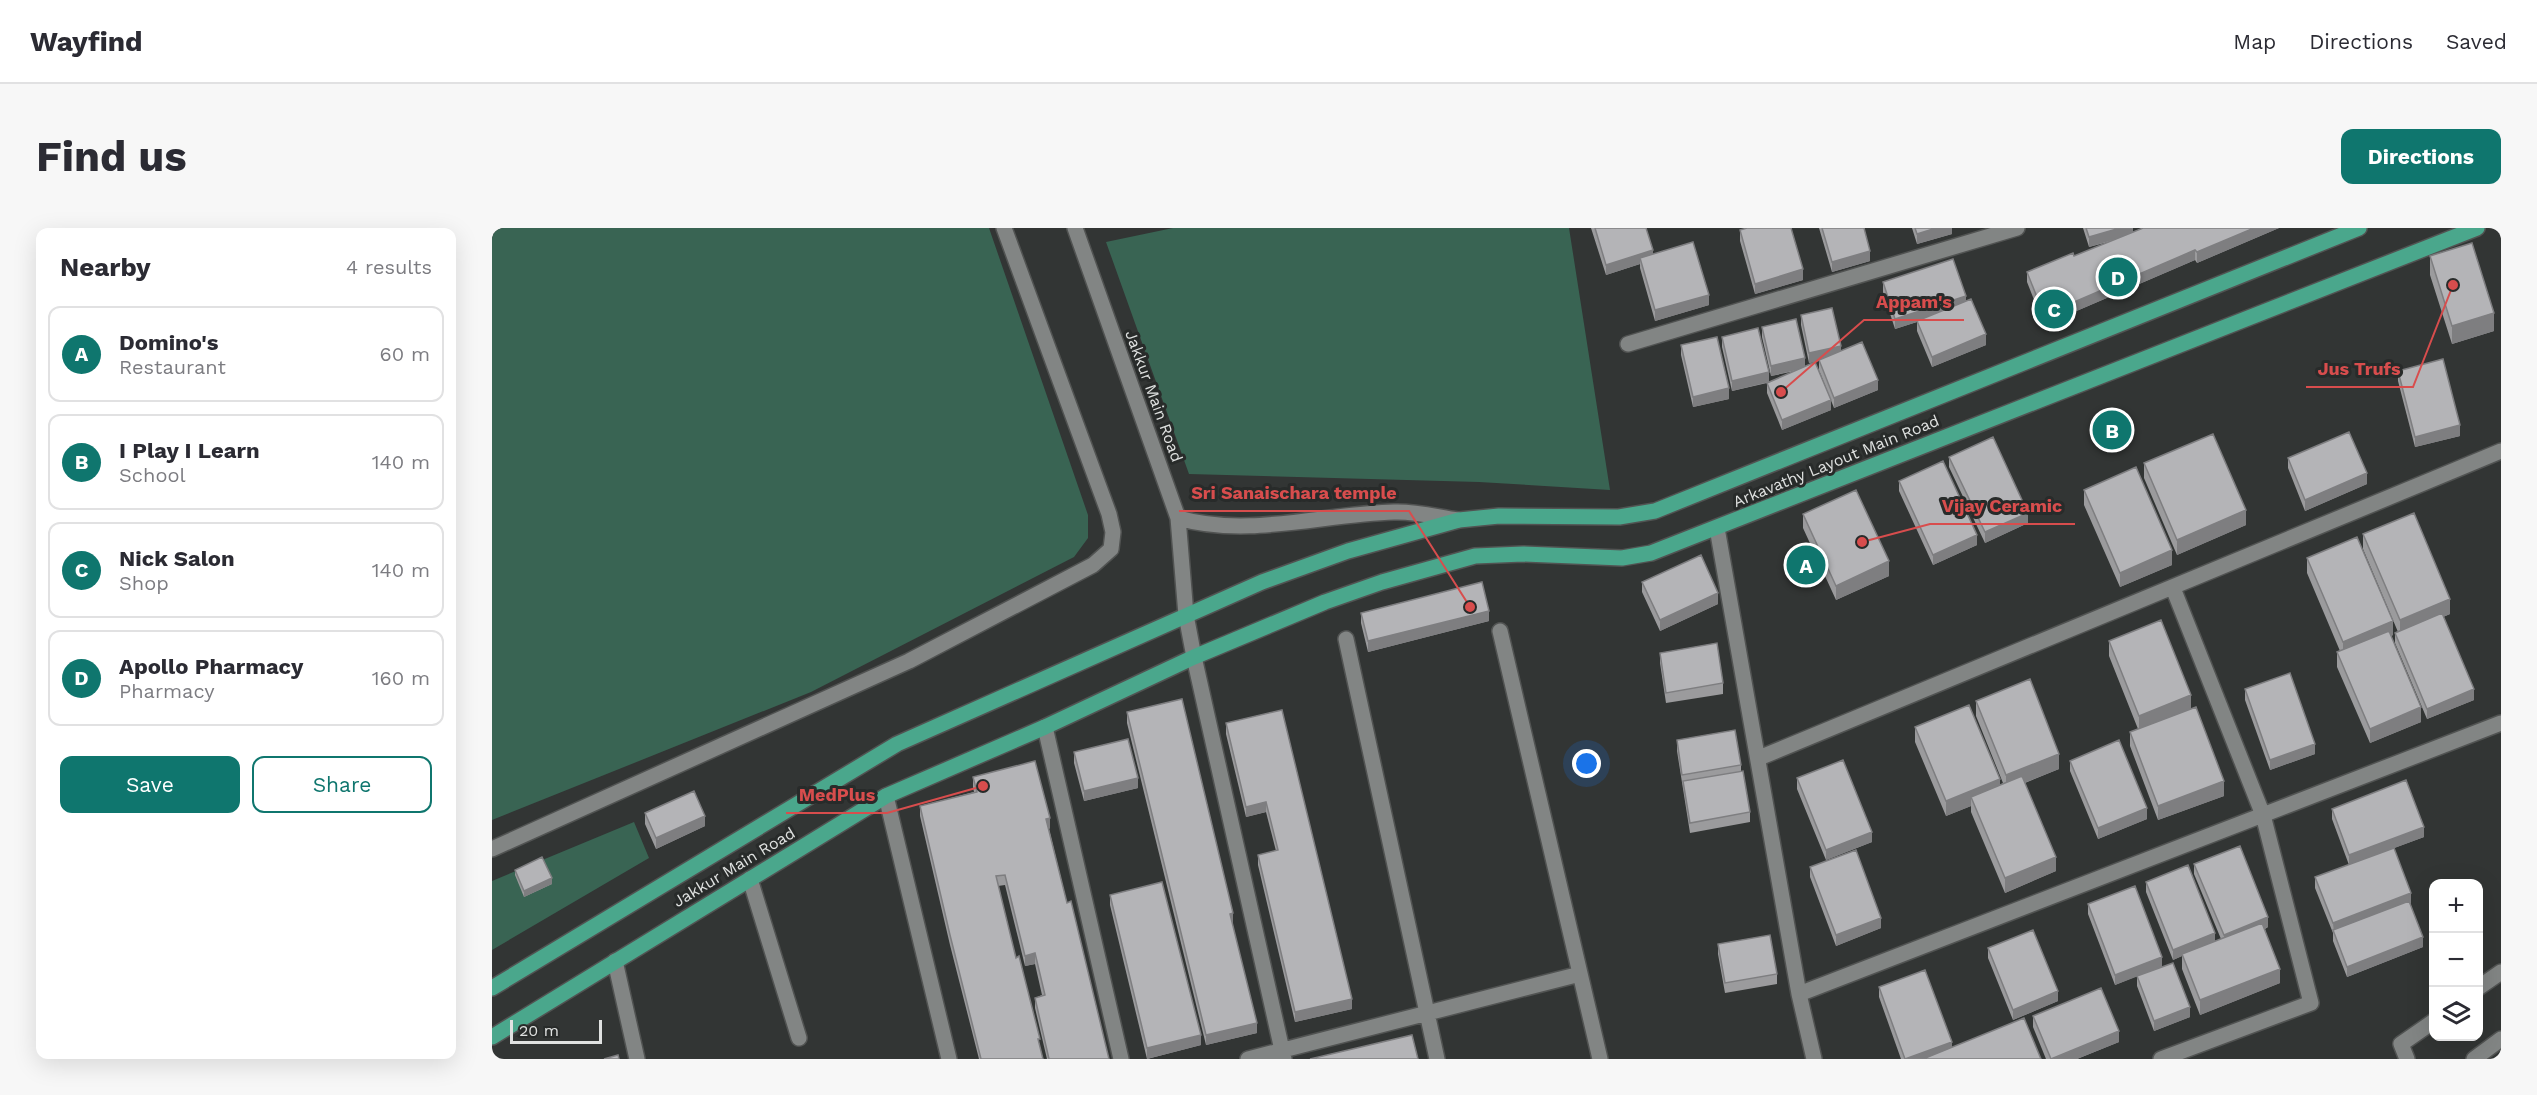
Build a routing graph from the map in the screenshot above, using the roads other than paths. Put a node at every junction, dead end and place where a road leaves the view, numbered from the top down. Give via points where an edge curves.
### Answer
1 (1004, 228) edge
2 (1075, 228) edge
3 (2017, 228) edge
4 (2359, 228) edge
5 (2477, 228) edge
6 (1628, 344) dead end
7 (2501, 451) edge
8 (1178, 518) junction
9 (1459, 520) junction
10 (1717, 528) junction
11 (2173, 588) junction
12 (1186, 615) junction
13 (1500, 631) dead end
14 (1346, 639) dead end
15 (1194, 657) junction
16 (2501, 723) edge
17 (1045, 727) junction
18 (1759, 758) junction
19 (886, 796) junction
20 (2263, 815) junction
21 (492, 849) edge
22 (750, 879) junction
23 (615, 962) junction
24 (2501, 972) edge
25 (1580, 974) junction
26 (2479, 987) edge
27 (492, 988) edge
28 (1799, 994) junction
29 (1427, 1013) junction
30 (2429, 1024) edge
31 (492, 1037) edge
32 (799, 1038) dead end
33 (2501, 1039) edge
34 (1283, 1055) edge
35 (637, 1059) edge
36 (949, 1059) edge
37 (1121, 1059) edge
38 (1248, 1059) edge
39 (1437, 1059) edge
40 (1600, 1059) edge
41 (1814, 1059) edge
42 (2161, 1059) edge
43 (2407, 1059) edge
44 (2474, 1059) edge

1 - 21 street via 1108,514 1113,532 1111,549 1093,565 909,661
2 - 8 street, Jakkur Main Road
3 - 6 street
4 - 9 main road, Arkavathy Layout Main Road via 1655,511 1619,517 1499,516
5 - 10 main road, Arkavathy Layout Main Road
7 - 11 street
8 - 9 street via 1202,525 1234,527 1396,512
8 - 12 street, Jakkur Main Road
9 - 12 main road, Arkavathy Layout Main Road via 1348,551
10 - 15 main road, Arkavathy Layout Main Road via 1652,553 1622,558 1494,554 1446,563 1337,598
10 - 18 street
11 - 18 street
11 - 20 street
12 - 15 street, Jakkur Main Road
12 - 27 main road, Jakkur Main Road via 897,744
13 - 25 street
14 - 29 street
15 - 17 main road, Jakkur Main Road
15 - 34 street
16 - 20 street
17 - 19 main road, Jakkur Main Road
17 - 37 street
18 - 28 street
19 - 22 main road, Jakkur Main Road
19 - 36 street
20 - 28 street
20 - 42 street via 2312,1003
22 - 23 main road, Jakkur Main Road
22 - 32 street
23 - 31 main road, Jakkur Main Road
23 - 35 street
24 - 26 street
25 - 29 street
25 - 40 street
28 - 41 street
29 - 34 street
29 - 39 street
30 - 43 street via 2401,1044
33 - 44 street
34 - 38 street

